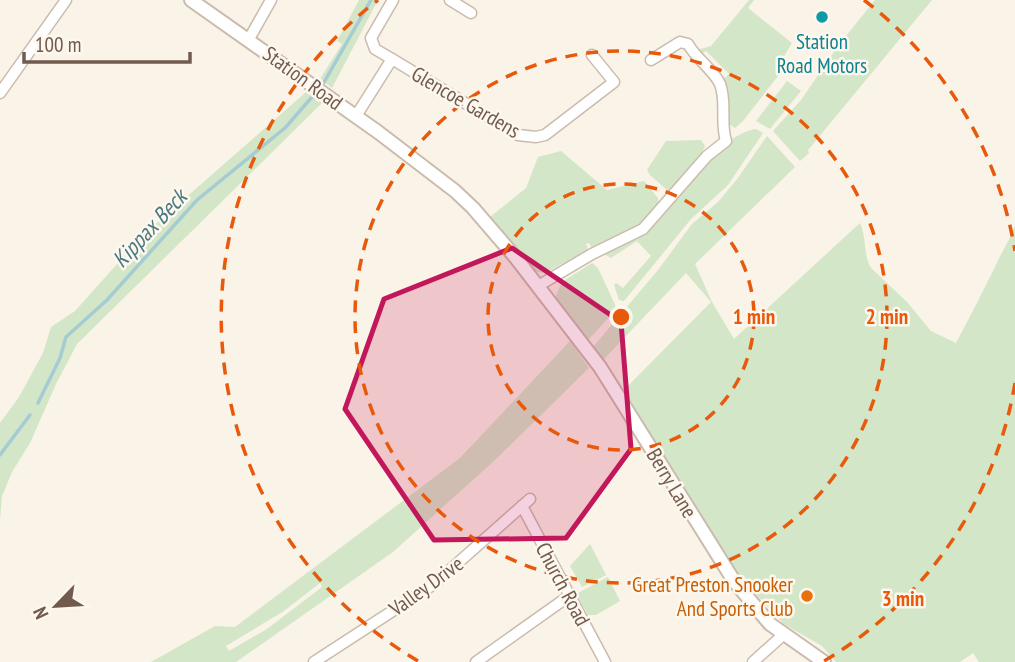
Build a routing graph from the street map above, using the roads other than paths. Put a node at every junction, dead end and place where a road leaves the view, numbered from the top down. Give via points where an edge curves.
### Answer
1 (66, 0) edge
2 (191, 0) edge
3 (271, 0) edge
4 (393, 0) edge
5 (450, 0) edge
6 (471, 13) dead end
7 (249, 39) junction
8 (592, 54) dead end
9 (392, 59) junction
10 (651, 60) dead end
11 (0, 93) edge
12 (356, 116) junction
13 (378, 132) joint
14 (538, 286) junction
15 (526, 503) joint
16 (569, 596) junction
17 (783, 635) junction
18 (314, 662) edge
19 (476, 662) edge
20 (605, 662) edge
21 (753, 662) edge
22 (824, 662) edge

1 - 11 street
2 - 7 street, Station Road
3 - 7 street
4 - 9 street, Glencoe Gardens via 371,37 375,49
5 - 6 street
7 - 12 street, Station Road
8 - 9 street, Glencoe Gardens via 614,82 553,131 536,138 518,135
9 - 12 street, Glencoe Gardens
10 - 14 street via 680,42 688,44 720,85 726,141 707,156 643,229
12 - 13 street, Station Road
13 - 14 street, Berry Lane via 473,208
14 - 17 street, Berry Lane via 600,367 726,570
15 - 16 street, Church Road
15 - 18 street, Valley Drive via 435,584
16 - 19 street
16 - 20 street, Church Road
17 - 21 street
17 - 22 street, Berry Lane

